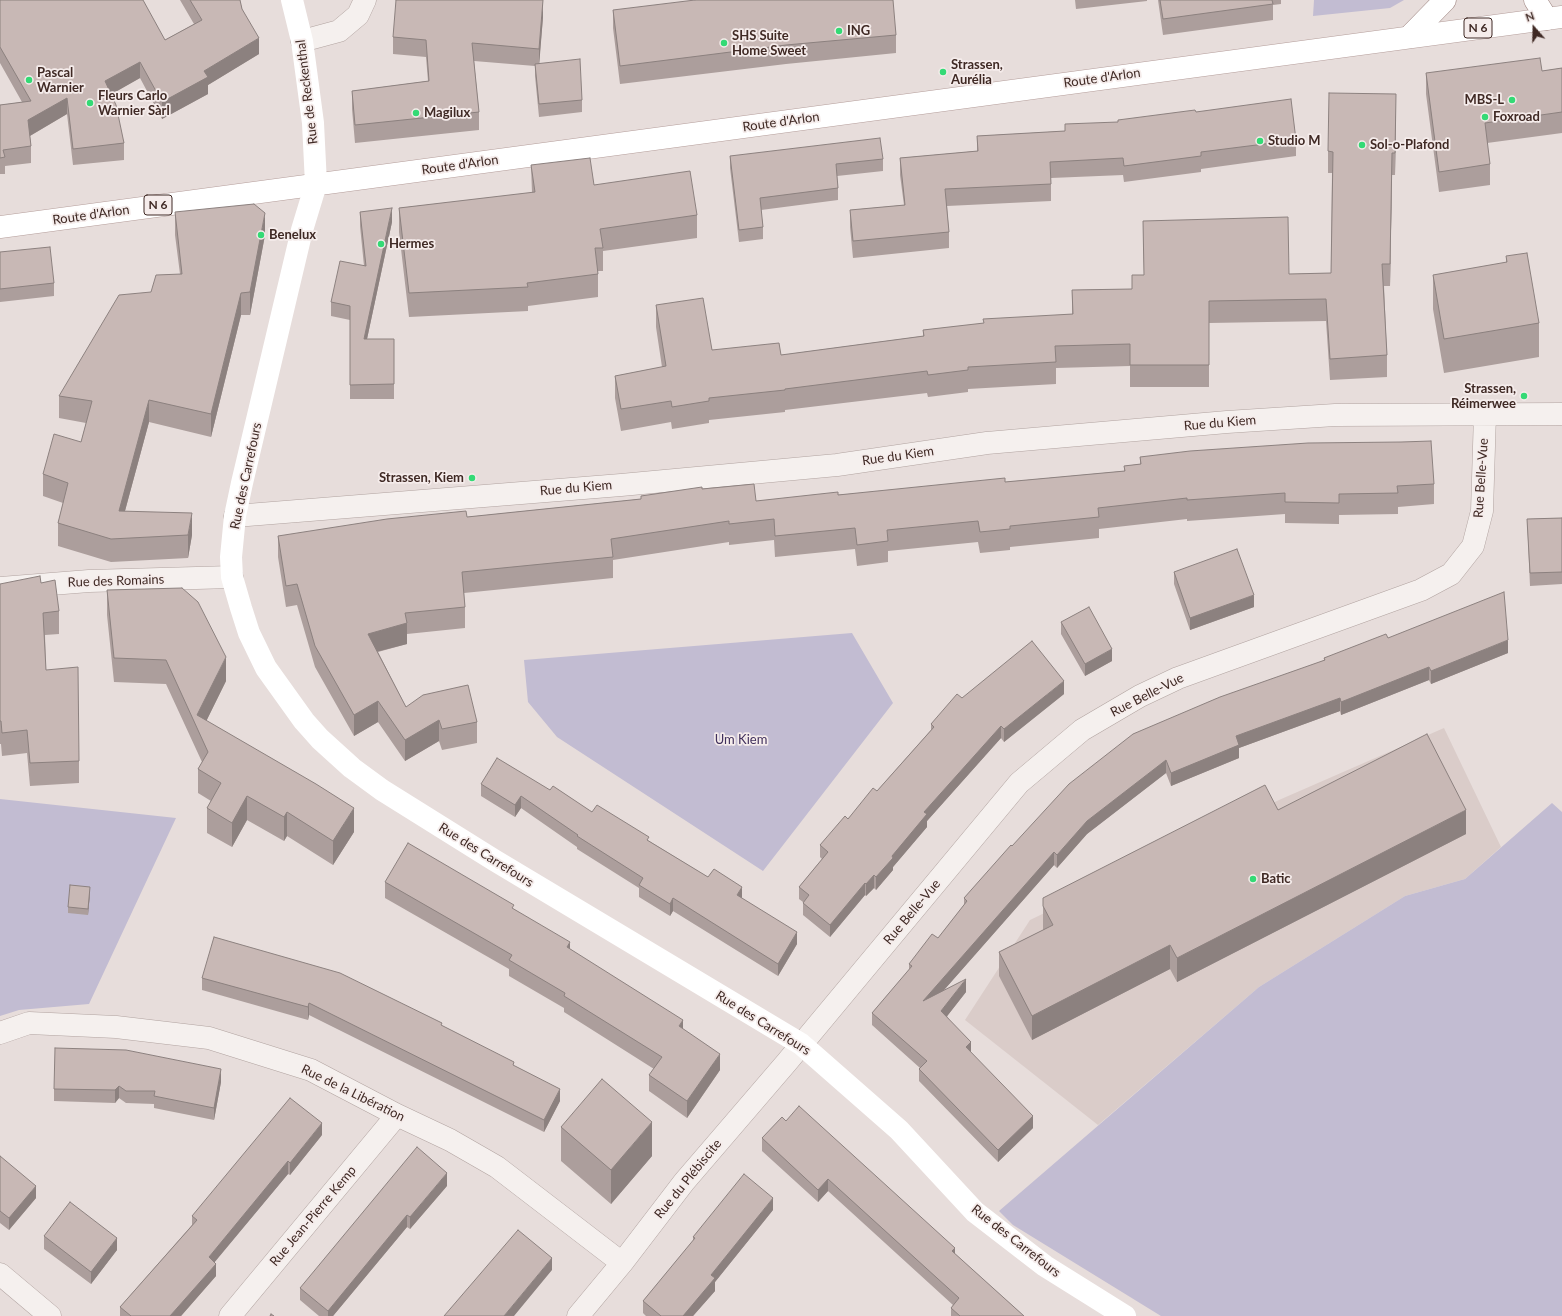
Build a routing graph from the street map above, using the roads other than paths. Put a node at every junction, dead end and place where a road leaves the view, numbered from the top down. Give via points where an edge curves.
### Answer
1 (292, 0) edge
2 (365, 0) edge
3 (1445, 0) edge
4 (1535, 0) edge
5 (1555, 18) edge
6 (1409, 37) junction
7 (302, 41) junction
8 (316, 184) junction
9 (0, 227) edge
10 (1485, 414) junction
11 (1562, 414) edge
12 (235, 516) junction
13 (232, 577) junction
14 (0, 588) edge
15 (0, 1033) edge
16 (801, 1044) junction
17 (397, 1115) junction
18 (622, 1262) junction
19 (0, 1274) edge
20 (50, 1316) edge
21 (230, 1316) edge
22 (578, 1316) edge
23 (1125, 1316) edge

1 - 7 main road, Rue de Reckenthal
2 - 7 street via 358,15 339,31
3 - 6 main road
4 - 5 main road, N 6
5 - 6 main road, Route d'Arlon / N 6
6 - 8 main road, Route d'Arlon / N 6
7 - 8 main road, Rue de Reckenthal via 313,123
8 - 9 main road, Route d'Arlon / N 6
8 - 12 main road, Rue des Carrefours via 302,230
10 - 11 street, Rue du Kiem
10 - 12 street, Rue du Kiem via 1335,415 1220,423 987,443 838,465
10 - 16 street, Rue Belle-Vue via 1482,510 1473,546 1451,574 1421,590 1178,678 1140,696 1082,730 1019,783
12 - 13 main road, Rue des Carrefours
13 - 14 street, Rue des Romains via 89,581
13 - 16 main road, Rue des Carrefours via 249,633 266,668 304,721 352,768 382,790 494,860
15 - 17 street, Rue de la Libération via 29,1023 116,1027 209,1038 311,1070
16 - 18 street, Rue du Plébiscite via 684,1182
16 - 23 main road, Rue des Carrefours via 899,1130 975,1212 1045,1266
17 - 18 street, Rue de la Libération via 450,1140 497,1167
17 - 21 street, Rue Jean-Pierre Kemp
18 - 22 street, Rue du Plébiscite
19 - 20 street

